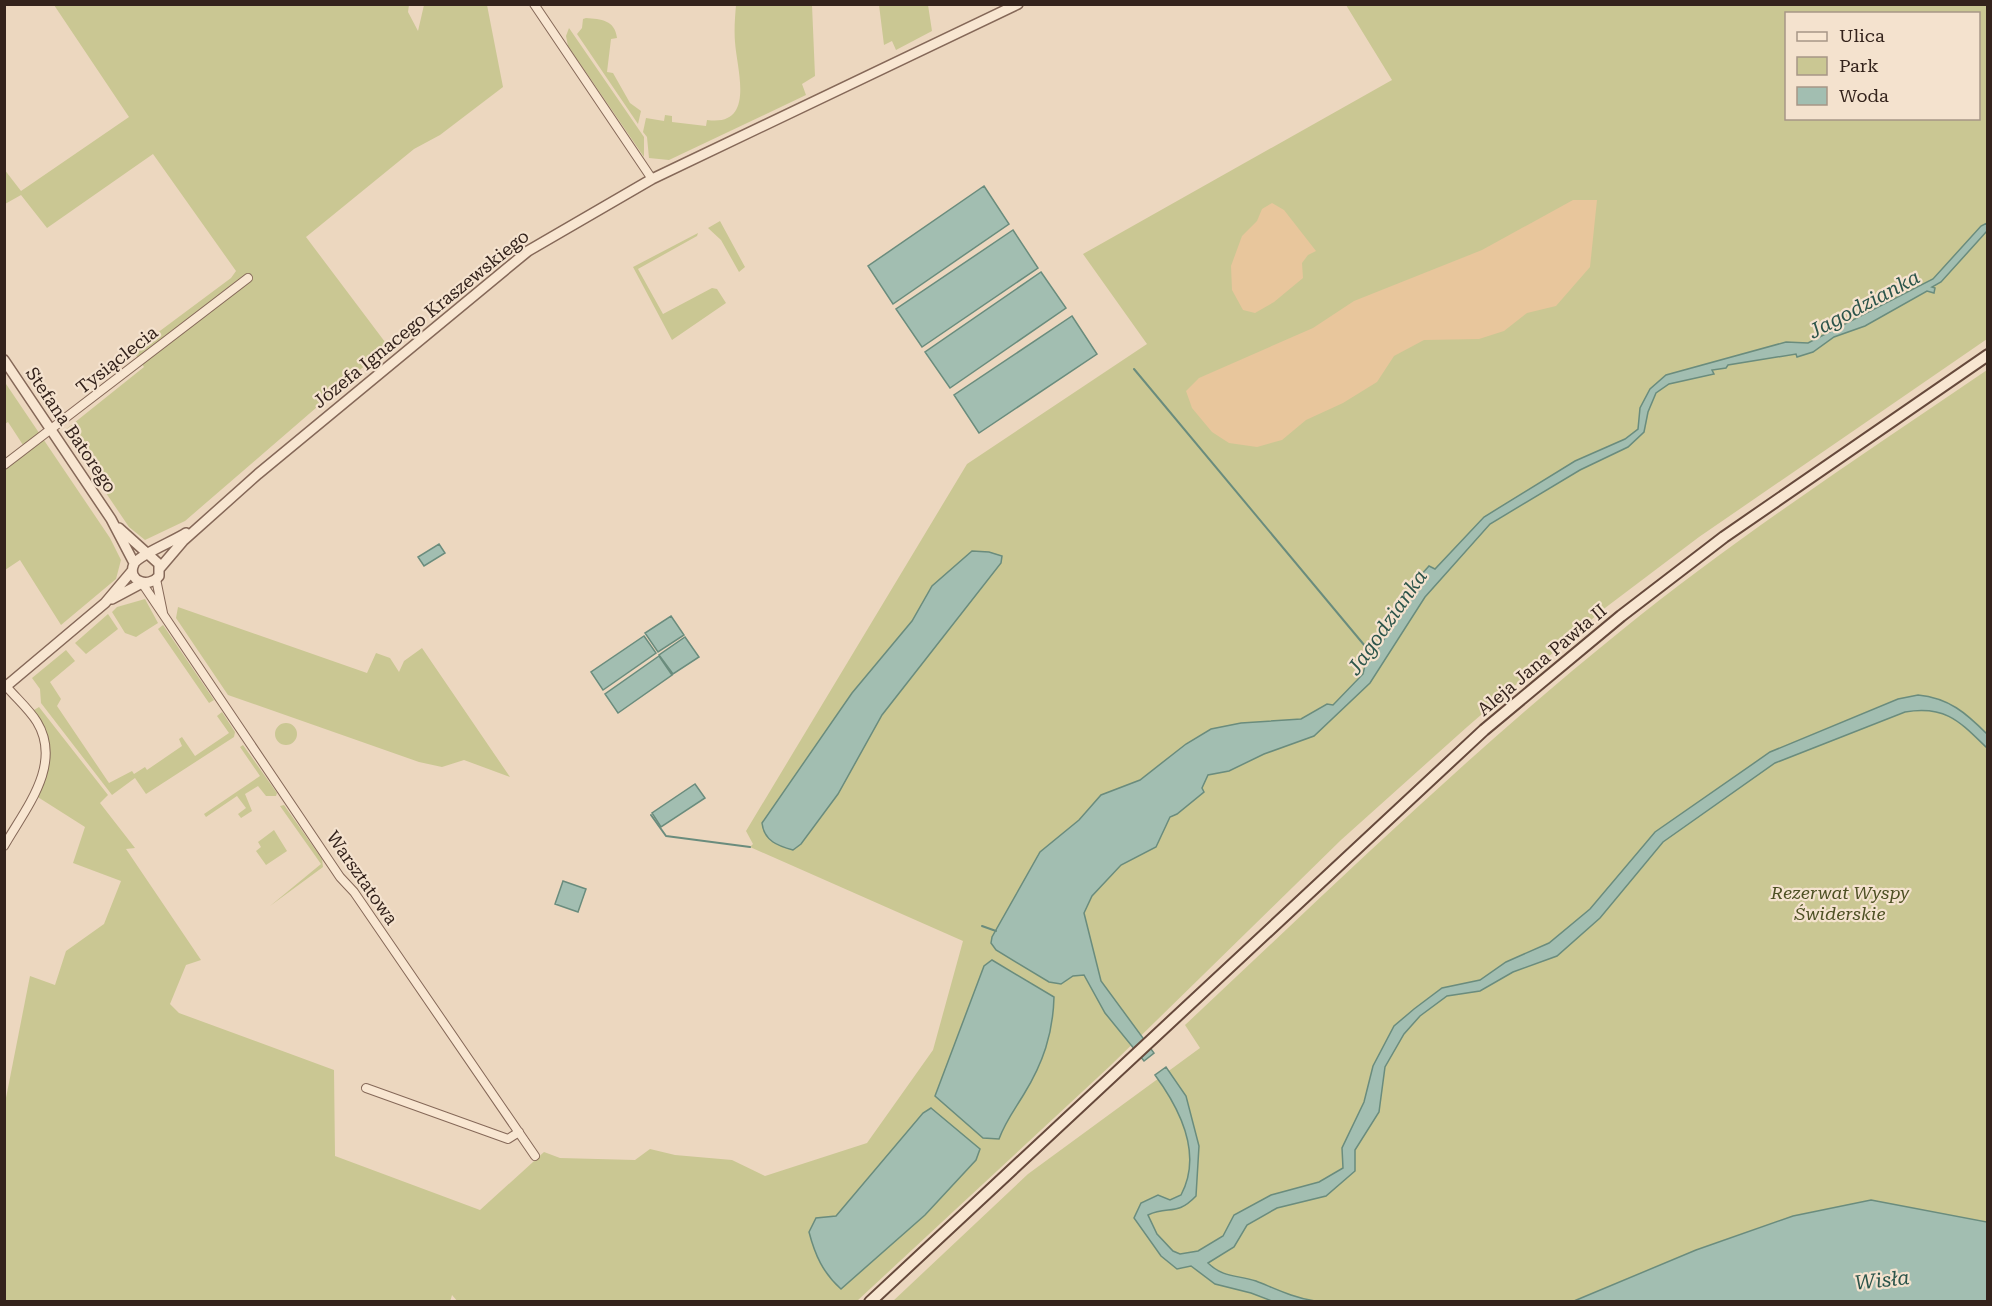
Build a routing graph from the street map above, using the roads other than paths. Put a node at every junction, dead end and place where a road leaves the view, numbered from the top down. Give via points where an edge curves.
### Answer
1 (534, 4) edge
2 (1018, 4) edge
3 (652, 179) junction
4 (248, 278) dead end
5 (1988, 355) edge
6 (4, 360) edge
7 (52, 429) junction
8 (4, 465) edge
9 (213, 513) junction
10 (111, 519) junction
11 (146, 556) junction
12 (133, 567) junction
13 (160, 568) junction
14 (156, 579) junction
15 (142, 583) junction
16 (105, 603) junction
17 (164, 618) junction
18 (5, 687) edge
19 (4, 846) edge
20 (366, 1088) dead end
21 (519, 1132) junction
22 (535, 1156) dead end
23 (870, 1302) edge

1 - 3 street
2 - 3 street, Józefa Ignacego Kraszewskiego
3 - 9 street, Józefa Ignacego Kraszewskiego via 528,251
4 - 7 street, Tysiąclecia
5 - 23 main road, Aleja Jana Pawła II via 1749,519 1594,638 1484,729
6 - 7 street, Stefana Batorego
7 - 8 street, Tysiąclecia
7 - 10 street, Stefana Batorego
9 - 11 street, Józefa Ignacego Kraszewskiego
9 - 13 street, Józefa Ignacego Kraszewskiego
10 - 11 street, Stefana Batorego
10 - 12 street, Stefana Batorego
11 - 12 street
11 - 13 street via 157,561
12 - 15 street via 135,578
12 - 16 street
13 - 14 street
14 - 15 street
14 - 17 street, Warsztatowa
15 - 16 street
15 - 17 street, Warsztatowa
16 - 18 street
17 - 21 street, Warsztatowa
18 - 19 street via 37,722 47,763 38,787
20 - 21 street via 508,1138
21 - 22 street, Warsztatowa

